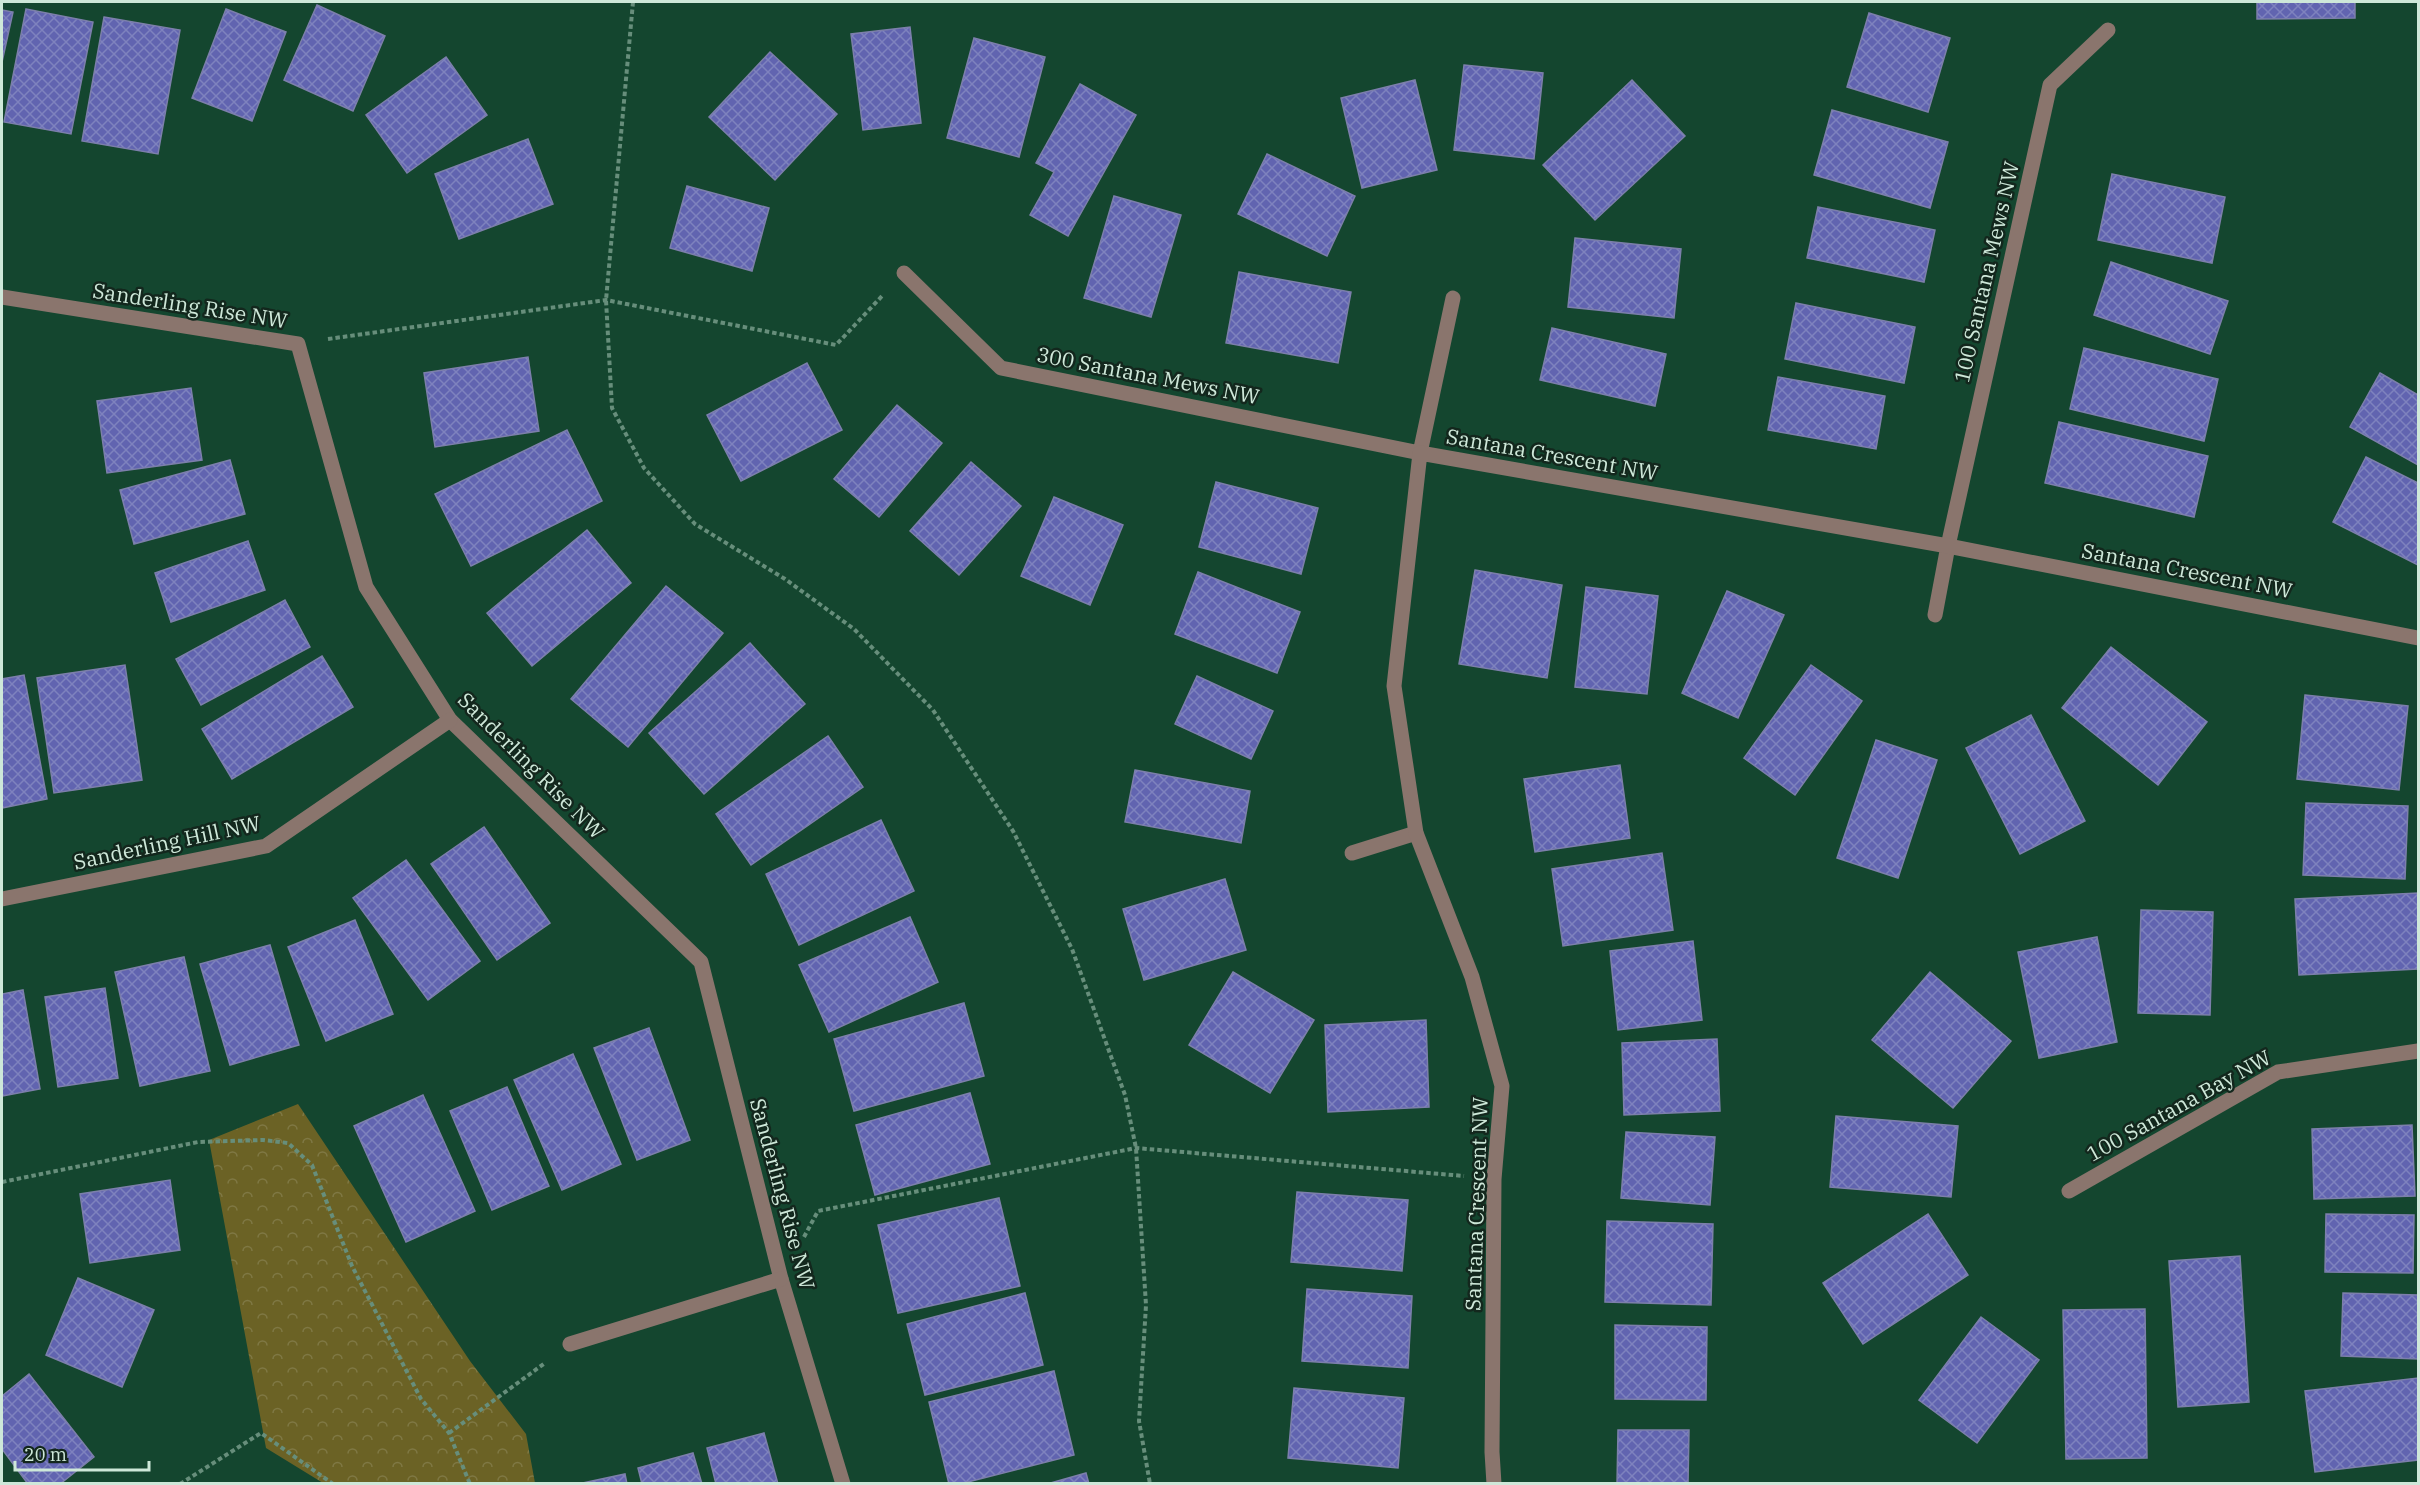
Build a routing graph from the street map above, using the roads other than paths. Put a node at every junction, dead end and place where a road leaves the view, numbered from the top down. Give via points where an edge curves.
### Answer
1 (2108, 30) dead end
2 (904, 273) road end
3 (2, 297) edge
4 (1454, 298) dead end
5 (1420, 453) junction
6 (1948, 546) junction
7 (1935, 615) dead end
8 (2418, 638) edge
9 (450, 720) junction
10 (1416, 833) junction
11 (1352, 853) dead end
12 (2, 899) edge
13 (2418, 1051) edge
14 (2069, 1191) dead end
15 (781, 1279) junction
16 (570, 1344) road end
17 (843, 1484) edge
18 (1494, 1484) edge

1 - 6 street, 100 Santana Mews NW via 2050,85
2 - 5 street, 300 Santana Mews NW via 1001,368
3 - 9 street, Sanderling Rise NW via 298,344 366,587
4 - 5 street
5 - 6 street, Santana Crescent NW
5 - 10 street, Santana Crescent NW via 1394,686
6 - 7 street
6 - 8 street, Santana Crescent NW
9 - 12 street, Sanderling Hill NW via 266,846
9 - 15 street, Sanderling Rise NW via 701,962
10 - 11 street
10 - 18 street, Santana Crescent NW via 1472,977 1502,1086 1494,1179
13 - 14 street, 100 Santana Bay NW via 2278,1071
15 - 16 street
15 - 17 street, Sanderling Rise NW

